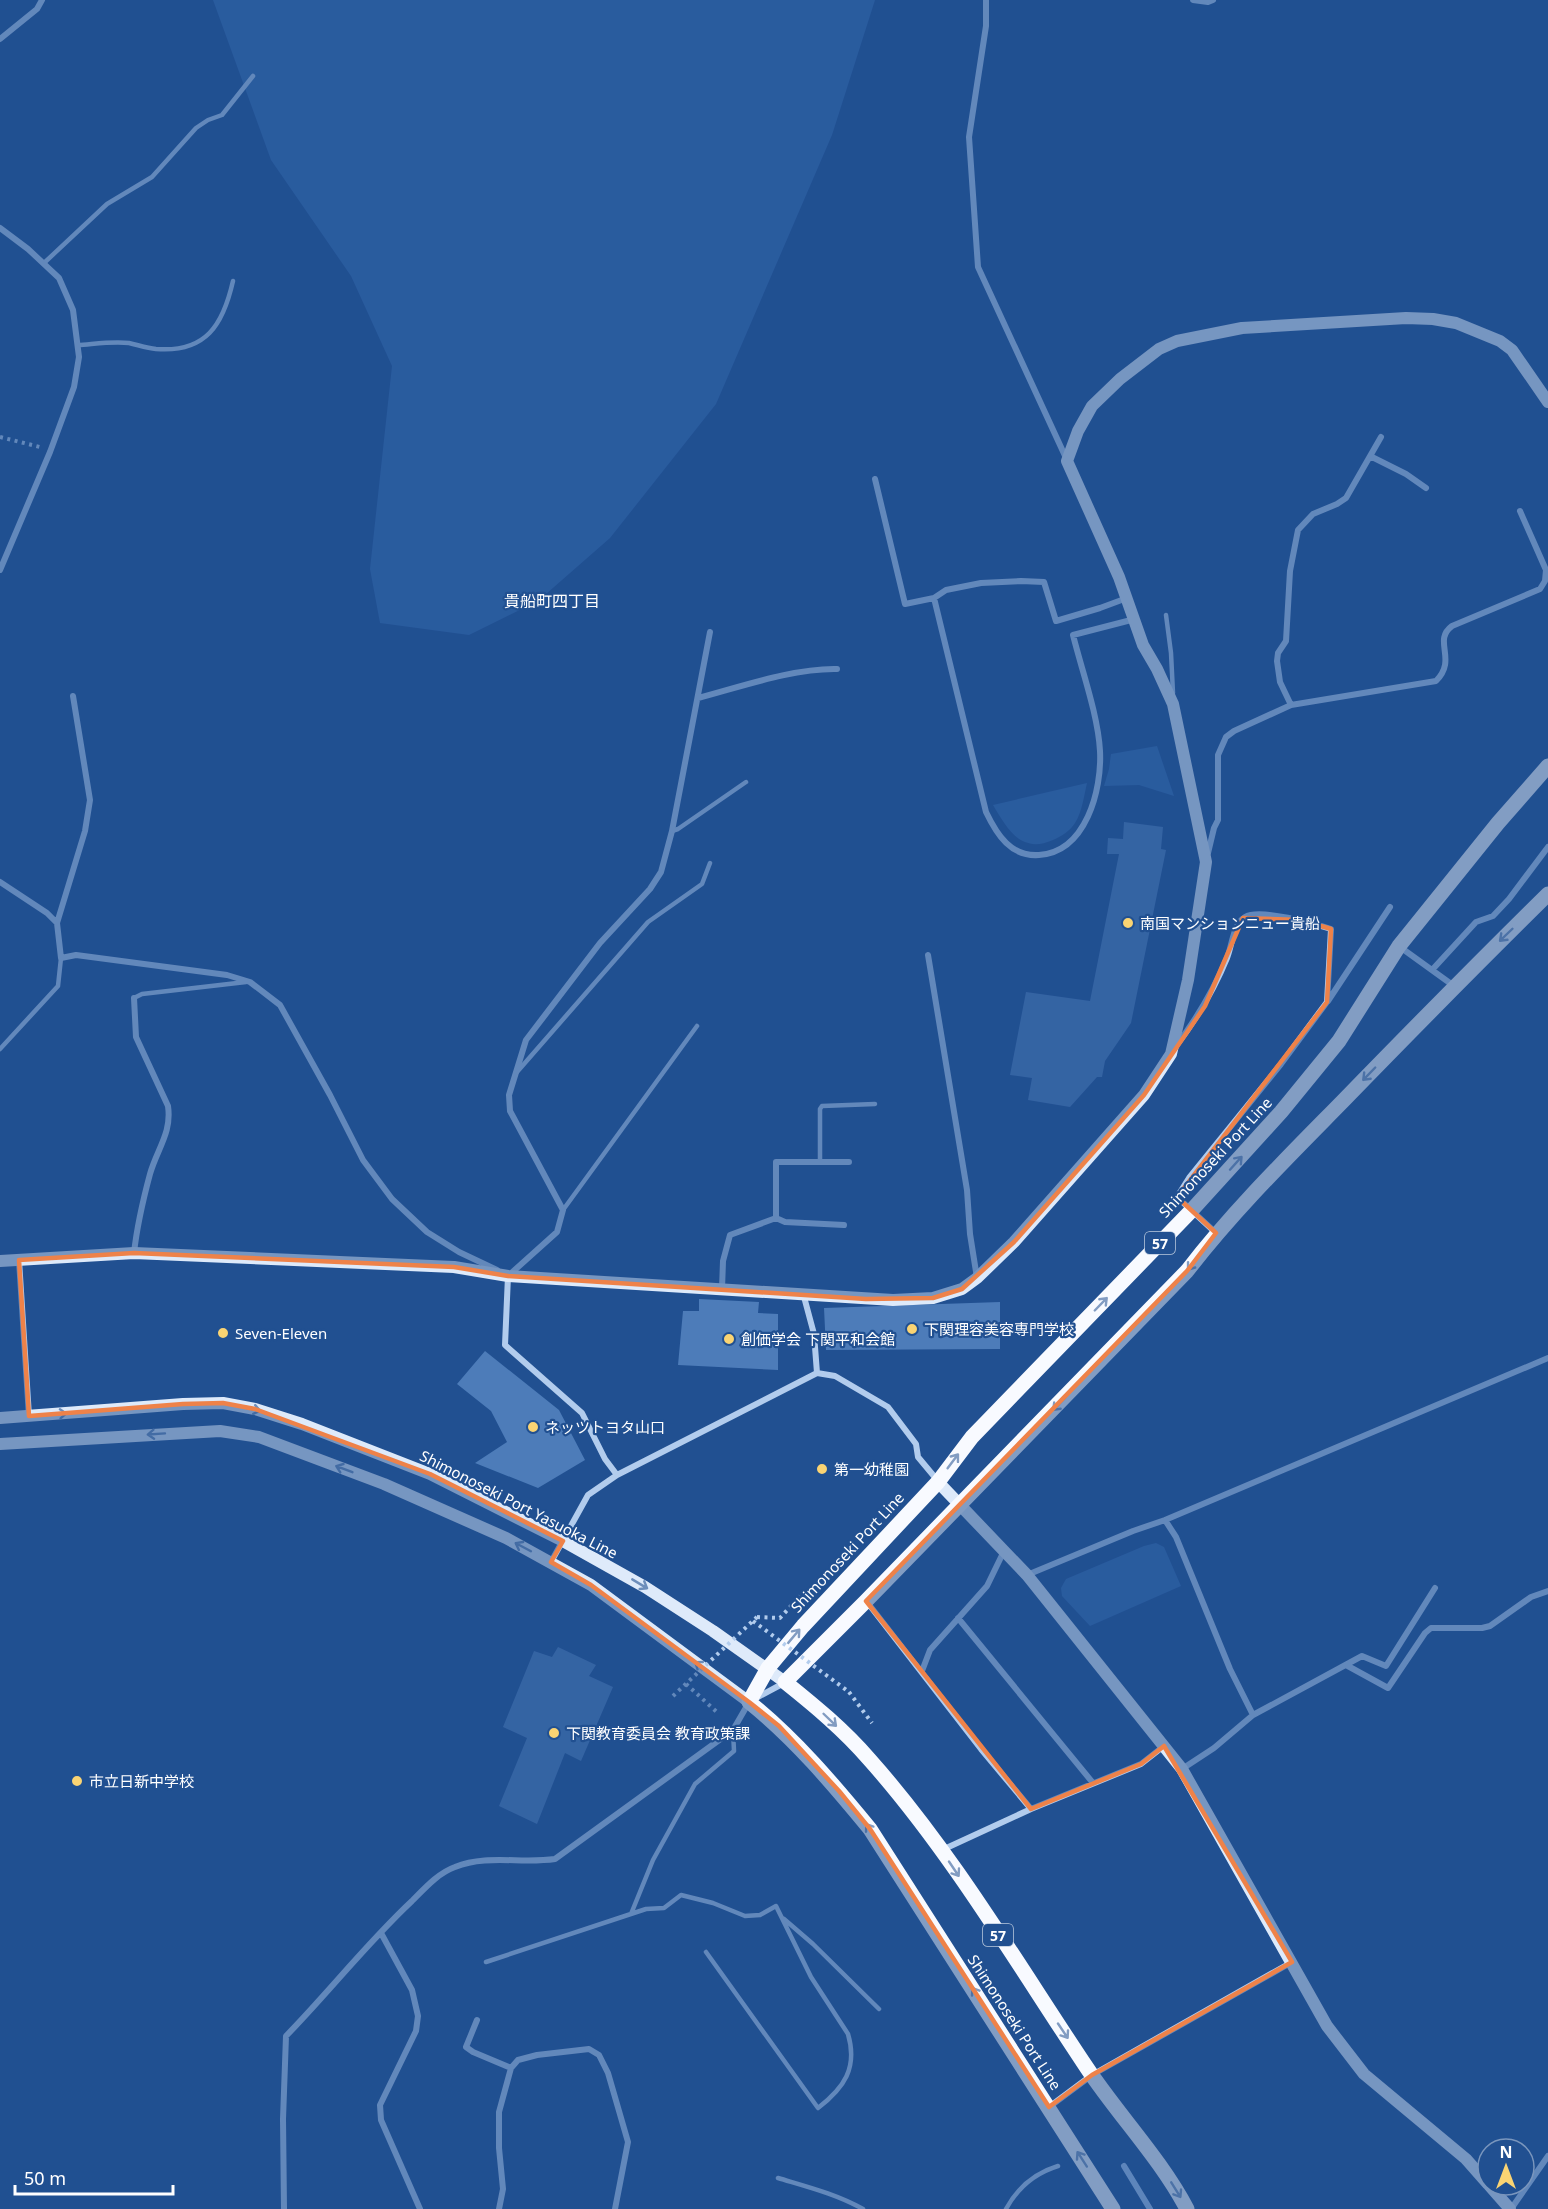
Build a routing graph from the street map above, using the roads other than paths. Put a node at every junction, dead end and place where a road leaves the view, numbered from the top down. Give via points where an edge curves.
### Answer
1 (42, 0) edge
2 (986, 0) edge
3 (1193, 0) edge
4 (1213, 0) edge
5 (0, 39) edge
6 (253, 76) dead end
7 (0, 228) edge
8 (44, 262) junction
9 (233, 281) dead end
10 (78, 345) junction
11 (1548, 402) edge
12 (1381, 437) dead end
13 (1370, 456) junction
14 (1067, 462) junction
15 (875, 479) dead end
16 (1426, 488) dead end
17 (1520, 512) dead end
18 (0, 570) edge
19 (934, 598) junction
20 (1127, 598) junction
21 (1166, 615) dead end
22 (1135, 619) junction
23 (710, 632) dead end
24 (837, 669) dead end
25 (73, 696) dead end
26 (698, 698) junction
27 (1173, 704) junction
28 (1291, 705) junction
29 (1548, 766) edge
30 (746, 782) dead end
31 (672, 831) junction
32 (1548, 847) edge
33 (1206, 862) junction
34 (710, 863) dead end
35 (0, 882) edge
36 (1548, 894) edge
37 (1389, 907) dead end
38 (57, 923) junction
39 (1399, 946) junction
40 (928, 955) dead end
41 (61, 958) junction
42 (1432, 970) junction
43 (250, 982) junction
44 (1454, 986) junction
45 (134, 998) joint
46 (1327, 1002) junction
47 (697, 1026) dead end
48 (0, 1049) edge
49 (1171, 1054) junction
50 (514, 1076) junction
51 (874, 1104) dead end
52 (820, 1162) junction
53 (849, 1162) dead end
54 (563, 1210) junction
55 (1191, 1211) junction
56 (776, 1218) junction
57 (844, 1225) dead end
58 (1216, 1233) junction
59 (134, 1253) junction
60 (19, 1260) junction
61 (0, 1261) edge
62 (508, 1276) junction
63 (977, 1278) junction
64 (722, 1289) junction
65 (804, 1293) junction
66 (1548, 1358) edge
67 (818, 1372) junction
68 (29, 1416) junction
69 (0, 1418) edge
70 (0, 1444) edge
71 (617, 1475) junction
72 (938, 1482) junction
73 (961, 1504) junction
74 (1165, 1520) junction
75 (563, 1541) junction
76 (1004, 1551) junction
77 (551, 1562) junction
78 (1027, 1575) junction
79 (1435, 1588) dead end
80 (1548, 1591) edge
81 (866, 1602) junction
82 (958, 1618) junction
83 (1346, 1665) junction
84 (768, 1668) junction
85 (922, 1671) junction
86 (785, 1682) junction
87 (749, 1702) junction
88 (1253, 1715) junction
89 (733, 1731) junction
90 (1164, 1746) junction
91 (1182, 1769) junction
92 (1093, 1783) junction
93 (1031, 1809) junction
94 (942, 1850) junction
95 (631, 1914) junction
96 (782, 1917) junction
97 (381, 1933) junction
98 (706, 1952) dead end
99 (486, 1962) dead end
100 (1292, 1962) junction
101 (879, 2009) dead end
102 (477, 2020) dead end
103 (511, 2068) junction
104 (1092, 2075) junction
105 (1049, 2107) junction
106 (1548, 2156) edge
107 (1058, 2166) dead end
108 (1476, 2170) edge
109 (778, 2178) dead end
110 (1500, 2197) edge
111 (284, 2209) edge
112 (420, 2209) edge
113 (499, 2209) edge
114 (615, 2209) edge
115 (863, 2209) edge
116 (1006, 2209) edge
117 (1113, 2209) edge
118 (1187, 2209) edge
119 (1510, 2209) edge

1 - 5 street via 37,9
2 - 14 street via 986,26 969,137 978,267
3 - 4 street
6 - 8 lane via 222,115 196,128 152,177 107,204
7 - 8 street
8 - 10 street via 66,291
9 - 10 lane via 215,328 196,344 167,349 128,343
10 - 18 street via 78,372 51,449
11 - 14 street via 1512,350 1500,340 1456,323 1406,318 1242,328 1178,341 1159,349 1119,379 1092,406
12 - 13 street
13 - 16 street
13 - 28 street via 1346,498 1313,514 1298,530 1290,571 1286,641 1277,662 1280,682
14 - 20 street
15 - 19 street via 905,604
17 - 28 street via 1546,570 1545,581 1540,589 1446,630 1447,664 1445,673 1436,681
19 - 20 street via 946,590 981,584 1044,582 1056,621
19 - 22 street via 986,812 1002,840 1019,851 1038,855 1069,845 1083,827 1100,772 1097,731 1073,635
20 - 22 street
21 - 27 lane
22 - 27 street via 1143,645
23 - 26 street
24 - 26 street via 787,676
25 - 38 street via 90,800 85,831
26 - 31 street
27 - 33 street
28 - 33 street via 1234,731 1221,746 1217,768 1218,820
29 - 39 main road, Shimonoseki Port Line / 57
30 - 31 lane
31 - 50 street via 661,872 600,943 526,1040
32 - 42 street via 1493,916 1476,922
33 - 49 street via 1188,980
34 - 50 lane via 702,884 648,922
35 - 38 street
36 -> 44 main road, 57
37 - 46 street
38 - 41 street
39 - 42 street
55 -> 39 main road, Shimonoseki Port Line / 57 via 1318,1069
40 - 63 street via 967,1190
41 - 43 street via 76,956 227,975
41 - 48 lane via 58,986
42 - 44 street
43 - 45 lane
43 - 62 street via 280,1005 363,1160 392,1199 427,1232
44 -> 58 main road, 57
45 - 59 street via 136,1037 169,1114 168,1129 150,1172
46 - 49 street via 1331,929 1301,920 1249,915 1239,923 1205,1006
46 - 55 street via 1189,1178 1178,1197
47 - 54 lane
49 - 63 street via 1144,1095 1014,1242
50 - 54 street via 510,1111
51 - 52 lane via 820,1108
52 - 53 street
52 - 56 street via 776,1162
54 - 62 street via 557,1232
55 - 58 street
72 -> 55 main road, Shimonoseki Port Line / 57 via 972,1437
56 - 57 street via 785,1222
56 - 64 street via 730,1235 723,1261
58 -> 73 main road, 57 via 1187,1272
59 - 60 street
59 - 62 street via 454,1267
60 - 61 street
60 - 68 street
62 - 64 street
62 - 71 street via 505,1345 582,1413
63 - 65 street via 962,1289 916,1300
64 - 65 street
65 - 67 street
66 - 74 street
67 - 71 street
67 - 72 street via 835,1376 888,1407
68 - 69 street, Shimonoseki Port Yasuoka Line
68 -> 75 street, Shimonoseki Port Yasuoka Line via 183,1404 223,1403 255,1409 430,1474
77 -> 70 street via 384,1484 258,1437 220,1431
71 - 75 street via 588,1494
72 - 73 street
84 -> 72 main road, Shimonoseki Port Line / 57
73 - 76 street
73 - 81 main road, 57
74 - 78 street
74 - 88 street via 1176,1537
75 - 77 street
75 -> 84 street, Shimonoseki Port Yasuoka Line via 645,1587
76 - 78 street
76 - 82 street via 987,1586
87 -> 77 street via 591,1585
78 - 90 street
79 - 83 street via 1386,1666 1362,1656
80 - 83 street via 1531,1597 1490,1626 1431,1628 1388,1688
81 - 85 street
81 - 86 main road, 57
82 - 85 street via 930,1650
82 - 92 street
83 - 88 street
84 - 86 street, Shimonoseki Port Yasuoka Line
84 - 87 main road, Shimonoseki Port Line / 57
85 - 93 street
86 - 87 street
86 -> 94 main road, 57 via 869,1759
87 - 89 street
105 -> 87 main road, Shimonoseki Port Line via 870,1829 779,1726
88 - 91 street
89 - 95 lane via 734,1751 694,1784
89 - 97 street via 555,1859 483,1860 454,1867 432,1882
90 - 91 street
90 - 92 street via 1141,1764
91 - 100 street
92 - 93 street
93 - 94 street
94 -> 104 main road, 57
95 - 96 lane via 664,1908 675,1898 687,1896 745,1916 760,1915 776,1906
95 - 99 lane
96 - 98 lane via 811,1977 851,2043 851,2066 844,2084 818,2108
96 - 101 lane
97 - 111 street via 286,2036
97 - 112 street via 412,1990 418,2016 416,2031 380,2104 381,2120
100 - 104 street
100 - 108 street via 1327,2026 1364,2074
102 - 103 street via 466,2046
103 - 113 street via 499,2112 503,2189
103 - 114 street via 518,2060 537,2055 588,2049 599,2055 628,2142
104 - 105 street
104 -> 118 main road, 57
117 -> 105 main road, Shimonoseki Port Line
106 - 119 street
107 - 116 lane via 1044,2170 1015,2192
109 - 115 lane via 837,2196
110 - 119 street

